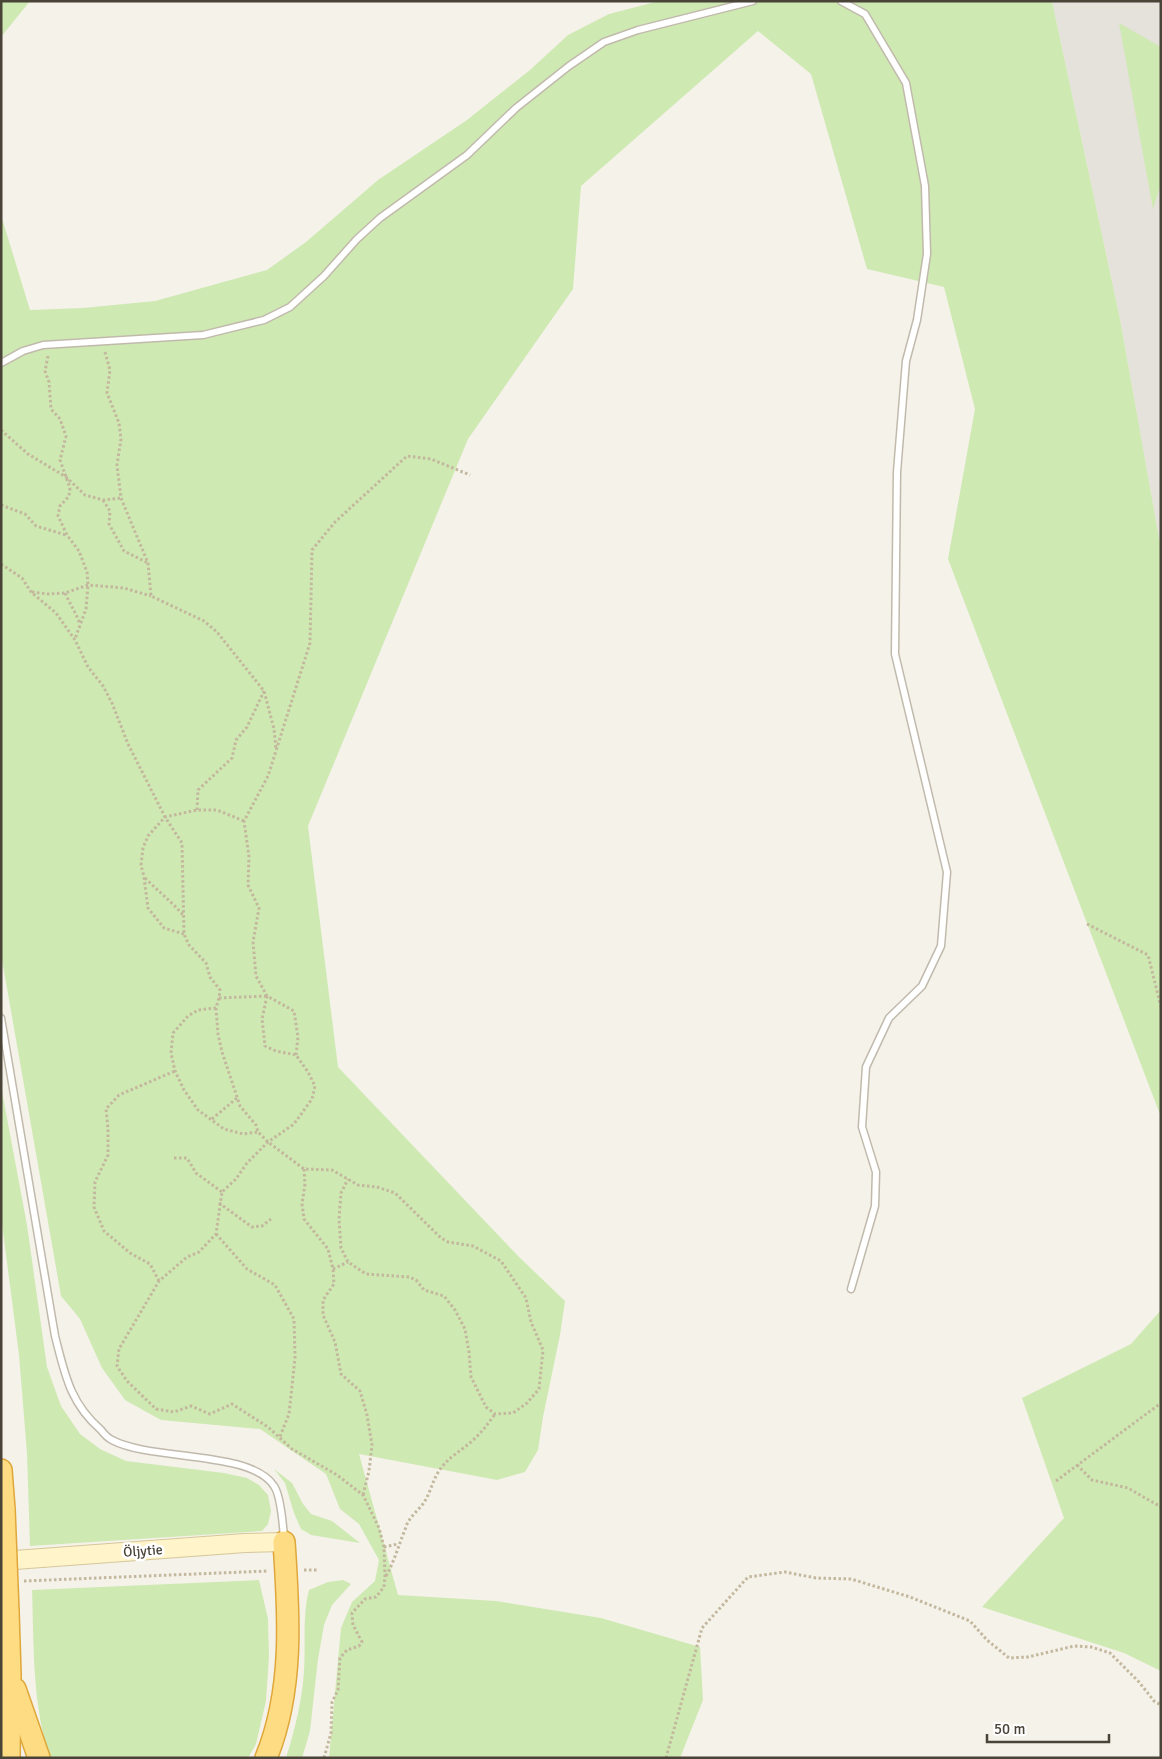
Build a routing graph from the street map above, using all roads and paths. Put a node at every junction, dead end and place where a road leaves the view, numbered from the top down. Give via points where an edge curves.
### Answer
1 (753, 1) edge
2 (841, 1) edge
3 (102, 341) junction
4 (43, 345) junction
5 (1, 363) edge
6 (1, 430) edge
7 (470, 475) dead end
8 (66, 477) junction
9 (121, 498) junction
10 (103, 500) junction
11 (1, 504) edge
12 (67, 535) junction
13 (148, 563) junction
14 (1, 564) edge
15 (88, 585) junction
16 (31, 592) junction
17 (65, 593) junction
18 (152, 596) junction
19 (80, 625) junction
20 (75, 640) junction
21 (264, 691) junction
22 (276, 750) junction
23 (197, 810) junction
24 (165, 817) junction
25 (244, 821) junction
26 (144, 877) junction
27 (184, 916) junction
28 (1087, 924) dead end
29 (184, 934) junction
30 (267, 996) junction
31 (219, 998) junction
32 (1161, 1007) edge
33 (216, 1008) junction
34 (1, 1018) edge
35 (296, 1055) junction
36 (175, 1071) junction
37 (236, 1098) junction
38 (212, 1119) junction
39 (258, 1132) junction
40 (268, 1142) junction
41 (174, 1158) dead end
42 (304, 1169) junction
43 (348, 1179) junction
44 (222, 1192) junction
45 (219, 1203) junction
46 (271, 1219) dead end
47 (216, 1234) junction
48 (348, 1262) junction
49 (333, 1269) junction
50 (159, 1281) junction
51 (851, 1289) dead end
52 (1161, 1403) edge
53 (495, 1414) junction
54 (279, 1439) junction
55 (1077, 1466) junction
56 (1, 1470) edge
57 (1056, 1481) dead end
58 (362, 1495) junction
59 (1161, 1507) edge
60 (284, 1542) junction
61 (398, 1544) junction
62 (384, 1547) junction
63 (1, 1561) edge
64 (286, 1570) junction
65 (318, 1570) dead end
66 (386, 1576) junction
67 (20, 1582) dead end
68 (10, 1676) junction
69 (1161, 1705) edge
70 (10, 1758) edge
71 (39, 1758) edge
72 (266, 1758) edge
73 (324, 1758) edge
74 (666, 1758) edge

1 - 3 lane via 638,30 604,42 516,108 467,155 380,218 290,307 264,320 203,335
2 - 51 lane via 865,14 906,83 925,186 928,254 906,362 897,472 895,654 947,872 941,946 922,986 889,1018 866,1067 862,1127 876,1172 875,1206
3 - 4 lane
3 - 9 path via 110,370 107,393 119,423 121,439 117,464
4 - 5 lane
4 - 8 path via 48,357 45,371 51,409 60,420 66,436 60,460
6 - 8 path via 28,454
7 - 22 path via 432,460 407,456 335,522 312,550 310,643
8 - 10 path via 85,495
8 - 12 path via 69,496 60,506 58,516
9 - 10 path
9 - 13 path
10 - 13 path via 110,511 110,524 124,551
11 - 12 path via 25,514 36,526
12 - 15 path via 79,552
13 - 18 path
14 - 16 path via 22,578
15 - 17 path
15 - 18 path via 124,588
15 - 19 path via 86,609
16 - 17 path
16 - 20 path via 56,613
17 - 19 path
18 - 21 path via 204,621 217,632
19 - 20 path
20 - 24 path via 112,703 128,744
21 - 22 path
21 - 23 path via 247,727 236,740 232,758 198,790
22 - 25 path via 268,776
23 - 24 path
23 - 25 path via 218,810
24 - 26 path via 148,836 143,848 141,865
24 - 27 path via 182,843
25 - 30 path via 249,857 248,885 259,908 253,942 256,976
26 - 27 path
26 - 29 path via 148,908 164,928
27 - 29 path
28 - 32 path via 1148,955
29 - 31 path via 189,945 206,963 210,977 220,990
30 - 31 path
30 - 35 path via 294,1011 298,1037
30 - 35 path via 262,1020 265,1046
31 - 33 path
33 - 36 path via 198,1010 173,1033 171,1053
33 - 37 path via 218,1034
34 - 60 lane via 55,1336 75,1401 90,1421 112,1440 136,1448 243,1465 261,1472 275,1487
35 - 40 path via 315,1086 312,1099 294,1124
36 - 38 path via 198,1110
36 - 50 path via 119,1094 106,1110 108,1155 95,1182 94,1207 104,1231 130,1253 150,1264
37 - 38 path
37 - 39 path
38 - 39 path via 224,1129 243,1134
39 - 40 path
40 - 42 path
40 - 44 path
41 - 44 path via 187,1158 196,1173
42 - 43 path via 332,1170
42 - 49 path via 304,1219 328,1249
43 - 48 path via 341,1192 339,1219 341,1248
43 - 53 path via 358,1185 395,1193 441,1238 473,1246 502,1261 526,1298 531,1322 543,1350 539,1389 513,1413
44 - 45 path
45 - 46 path via 252,1227 262,1226
45 - 47 path
47 - 50 path
47 - 54 path via 247,1269 275,1285 294,1319 295,1358 289,1414
48 - 49 path
48 - 53 path via 366,1274 409,1277 424,1290 444,1296 465,1328 471,1377 486,1407
49 - 58 path via 334,1284 323,1300 323,1315 335,1342 341,1374 360,1391 372,1445
50 - 54 path via 119,1349 117,1366 127,1382 156,1409 174,1412 191,1406 210,1414 232,1404 268,1427
52 - 55 path
53 - 61 path via 483,1430 439,1471 426,1500 406,1526
54 - 58 path via 337,1475
55 - 57 path
55 - 59 path via 1092,1480 1128,1488
56 - 68 highway, bridge
58 - 62 path via 380,1528
60 - 63 main road, Öljytie
60 - 64 highway
61 - 62 path
61 - 66 path
62 - 66 path
64 - 65 path
64 - 67 path
64 - 72 highway via 285,1684 278,1727
66 - 73 path via 384,1587 376,1596 365,1599 352,1614 353,1625 362,1642 340,1658 338,1690 332,1702 331,1734
68 - 70 highway
68 - 71 highway
69 - 74 path via 1110,1654 1091,1647 1074,1646 1009,1658 970,1621 910,1596 851,1579 816,1578 785,1572 748,1577 702,1628

